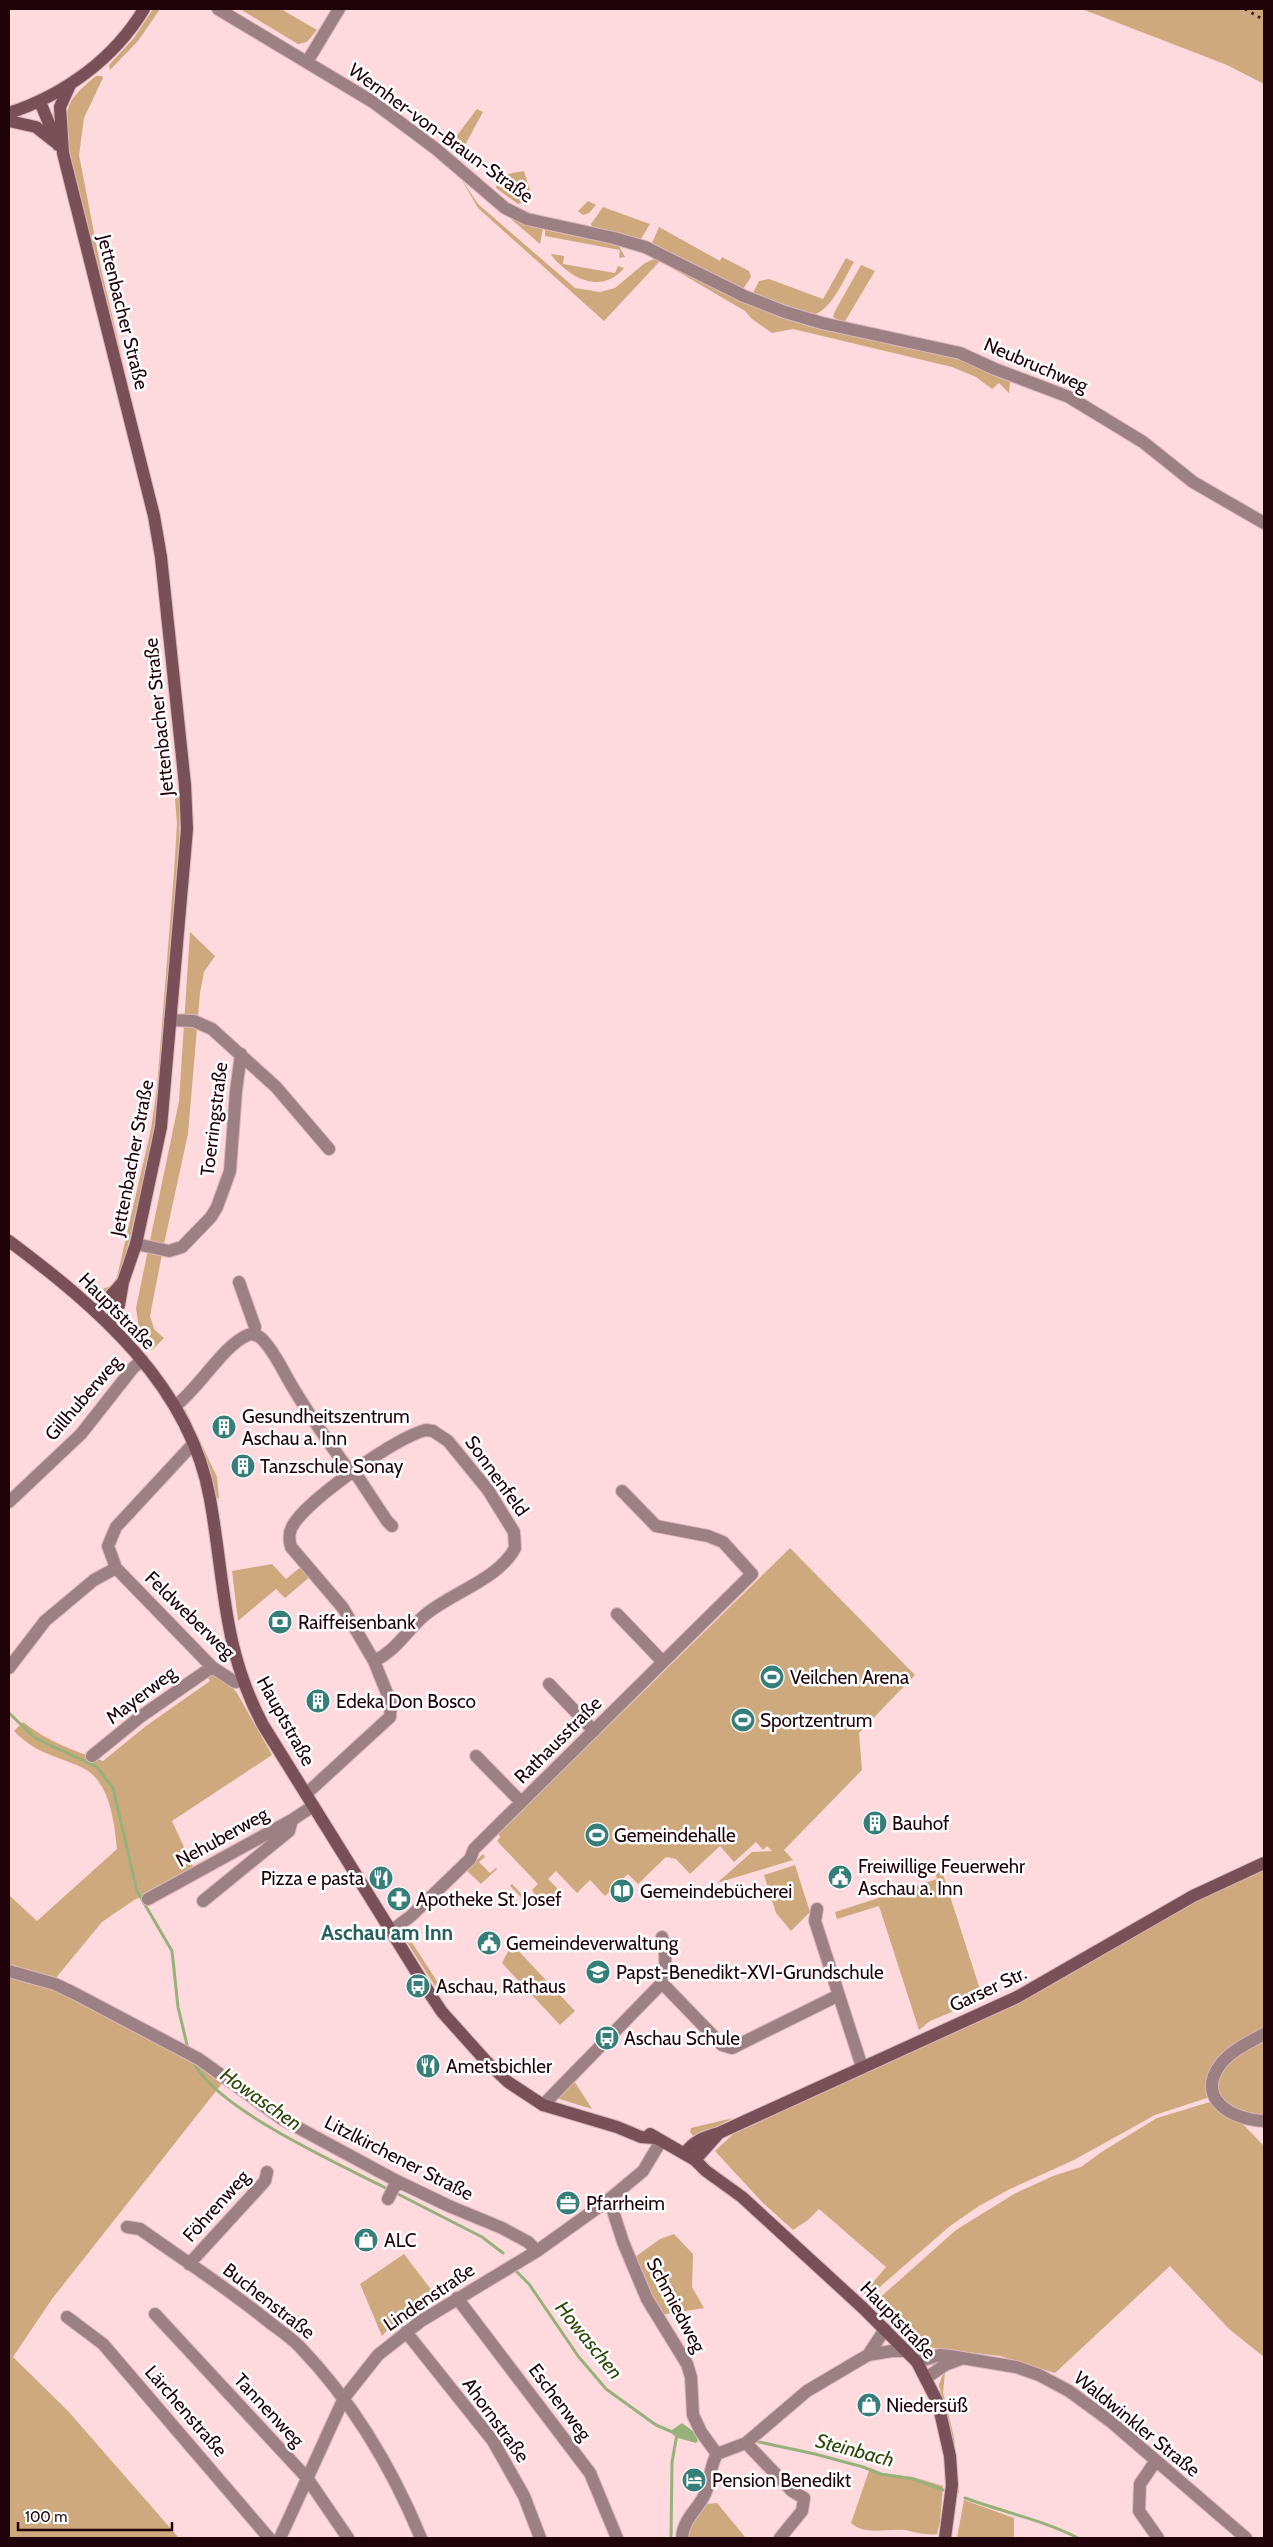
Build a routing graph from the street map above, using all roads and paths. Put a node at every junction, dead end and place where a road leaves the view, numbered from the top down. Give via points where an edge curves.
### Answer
1 (144, 9) edge
2 (218, 9) edge
3 (339, 9) edge
4 (307, 62) junction
5 (70, 85) junction
6 (40, 102) junction
7 (9, 113) edge
8 (9, 121) edge
9 (60, 148) junction
10 (822, 323) joint
11 (1264, 523) edge
12 (170, 1020) junction
13 (241, 1054) junction
14 (329, 1149) dead end
15 (9, 1241) edge
16 (136, 1244) junction
17 (124, 1282) junction
18 (239, 1282) dead end
19 (96, 1312) junction
20 (109, 1324) junction
21 (254, 1334) junction
22 (142, 1360) junction
23 (175, 1406) junction
24 (193, 1444) junction
25 (352, 1472) junction
26 (622, 1491) dead end
27 (9, 1502) edge
28 (392, 1526) dead end
29 (116, 1568) junction
30 (616, 1614) dead end
31 (374, 1661) junction
32 (663, 1662) junction
33 (212, 1666) junction
34 (9, 1668) edge
35 (242, 1681) junction
36 (548, 1684) dead end
37 (594, 1731) junction
38 (92, 1756) dead end
39 (476, 1756) dead end
40 (306, 1794) junction
41 (521, 1802) junction
42 (313, 1806) junction
43 (292, 1820) junction
44 (1264, 1863) edge
45 (148, 1899) dead end
46 (203, 1901) dead end
47 (817, 1909) dead end
48 (391, 1931) junction
49 (662, 1937) dead end
50 (9, 1971) edge
51 (662, 1983) junction
52 (837, 1996) junction
53 (1264, 2034) edge
54 (862, 2067) junction
55 (543, 2105) junction
56 (1264, 2121) edge
57 (658, 2139) junction
58 (692, 2158) junction
59 (267, 2172) dead end
60 (395, 2184) junction
61 (388, 2199) dead end
62 (607, 2202) junction
63 (127, 2227) dead end
64 (537, 2251) junction
65 (190, 2264) junction
66 (457, 2298) junction
67 (155, 2314) dead end
68 (68, 2317) dead end
69 (885, 2329) junction
70 (406, 2332) junction
71 (907, 2351) junction
72 (868, 2355) junction
73 (961, 2359) junction
74 (917, 2362) junction
75 (926, 2378) junction
76 (344, 2398) junction
77 (746, 2443) junction
78 (717, 2454) junction
79 (1155, 2462) junction
80 (307, 2478) junction
81 (1237, 2536) edge
82 (269, 2538) edge
83 (280, 2538) edge
84 (348, 2538) edge
85 (421, 2538) edge
86 (540, 2538) edge
87 (617, 2538) edge
88 (682, 2538) edge
89 (780, 2538) edge
90 (945, 2538) edge
91 (1158, 2538) edge

1 - 5 street, Jettenbacher Straße via 118,44
2 - 4 street, Wernher-von-Braun-Straße
3 - 4 street
4 - 10 street, Wernher-von-Braun-Straße via 373,102 436,149 506,208 527,219 645,247 744,296
5 - 6 street, Jettenbacher Straße
5 - 9 street, Jettenbacher Straße via 60,107
6 - 7 street
6 - 9 street, Jettenbacher Straße
8 - 9 street via 36,127
9 - 12 street, Jettenbacher Straße via 143,471 161,557 187,807
10 - 11 street, Neubruchweg via 960,353 1068,397 1143,442 1193,482
12 - 13 street, Toerringstraße via 203,1023
12 - 16 street, Jettenbacher Straße via 162,1127
13 - 14 street, Toerringstraße via 276,1086
13 - 16 street, Toerringstraße via 230,1171 217,1207 182,1247 169,1251
15 - 19 street, Hauptstraße
16 - 17 street, Jettenbacher Straße
17 - 19 street, Jettenbacher Straße
17 - 20 street, Jettenbacher Straße via 119,1305
18 - 21 street via 255,1327
19 - 20 street, Hauptstraße
20 - 22 street, Hauptstraße
21 - 23 street via 230,1350
21 - 25 street via 261,1338 318,1427
22 - 23 street, Hauptstraße
22 - 27 street, Gillhuberweg via 80,1434
23 - 24 street, Hauptstraße
24 - 29 street via 116,1526 108,1546
24 - 35 street, Hauptstraße via 210,1497 228,1632
25 - 28 street
25 - 31 street, Sonnenfeld via 295,1521 288,1540 296,1554 343,1608
25 - 31 street, Sonnenfeld via 411,1435 433,1431 448,1440 474,1471 500,1507 516,1538 508,1560 427,1613 387,1655
26 - 32 street, Rathausstraße via 656,1526 723,1542 752,1574
29 - 33 street, Feldweberweg
29 - 34 street via 94,1580 45,1620
30 - 32 street
31 - 40 street, Sonnenfeld via 392,1703 390,1717
32 - 37 street, Rathausstraße
33 - 35 street, Feldweberweg via 235,1682
33 - 38 street, Mayerweg
35 - 40 street, Hauptstraße via 263,1726
36 - 37 street
37 - 41 street, Rathausstraße
39 - 41 street
40 - 42 street, Hauptstraße
41 - 48 street, Rathausstraße via 474,1849 470,1859
42 - 43 street, Nehuberweg
42 - 48 street, Hauptstraße
43 - 45 street, Nehuberweg
43 - 46 street via 289,1831
44 - 54 street, Garser Str. via 1193,1896 1017,1997
47 - 52 street via 815,1921
48 - 55 street, Hauptstraße via 432,1997 460,2033 508,2082
49 - 51 street via 666,1968
50 - 60 street, Litzlkirchener Straße via 72,1992 199,2059 282,2120
51 - 52 street via 722,2045 732,2048
51 - 55 street
52 - 54 street
53 - 56 street via 1221,2063 1212,2087 1214,2097 1229,2112
54 - 58 street, Garser Str. via 696,2142
55 - 57 street, Hauptstraße via 641,2137
57 - 58 street, Hauptstraße
57 - 62 street, Lindenstraße via 643,2171
58 - 69 street, Hauptstraße via 742,2197
59 - 65 street, Föhrenweg via 266,2181
60 - 61 street
60 - 64 street, Litzlkirchener Straße via 502,2228 528,2242
62 - 64 street, Lindenstraße
62 - 78 street, Schmiedweg via 648,2299 688,2364 693,2415
63 - 65 street, Buchenstraße via 140,2229
64 - 66 street, Lindenstraße
65 - 76 street, Buchenstraße via 298,2345
66 - 70 street, Lindenstraße
66 - 87 street, Eschenweg via 590,2473
67 - 80 street, Tannenweg
68 - 82 street, Lärchenstraße via 103,2344
69 - 71 street, Hauptstraße
69 - 72 street
70 - 76 street, Lindenstraße via 378,2355
70 - 86 street, Ahornstraße via 493,2441 524,2496
71 - 72 street
71 - 74 street, Hauptstraße
72 - 77 street via 807,2392
73 - 74 street, Waldwinkler Straße via 940,2355
73 - 75 street
73 - 79 street, Waldwinkler Straße via 1016,2367 1054,2382 1110,2421
74 - 75 street, Hauptstraße
75 - 90 street, Hauptstraße via 943,2419 950,2456 952,2486
76 - 80 street, Lindenstraße
76 - 85 street, Buchenstraße via 388,2471
77 - 78 street
77 - 89 street via 792,2491 804,2498 802,2510
78 - 88 street via 704,2497 685,2523
79 - 81 street, Waldwinkler Straße
79 - 91 street via 1140,2484 1139,2511
80 - 83 street, Lindenstraße
80 - 84 street, Tannenweg

